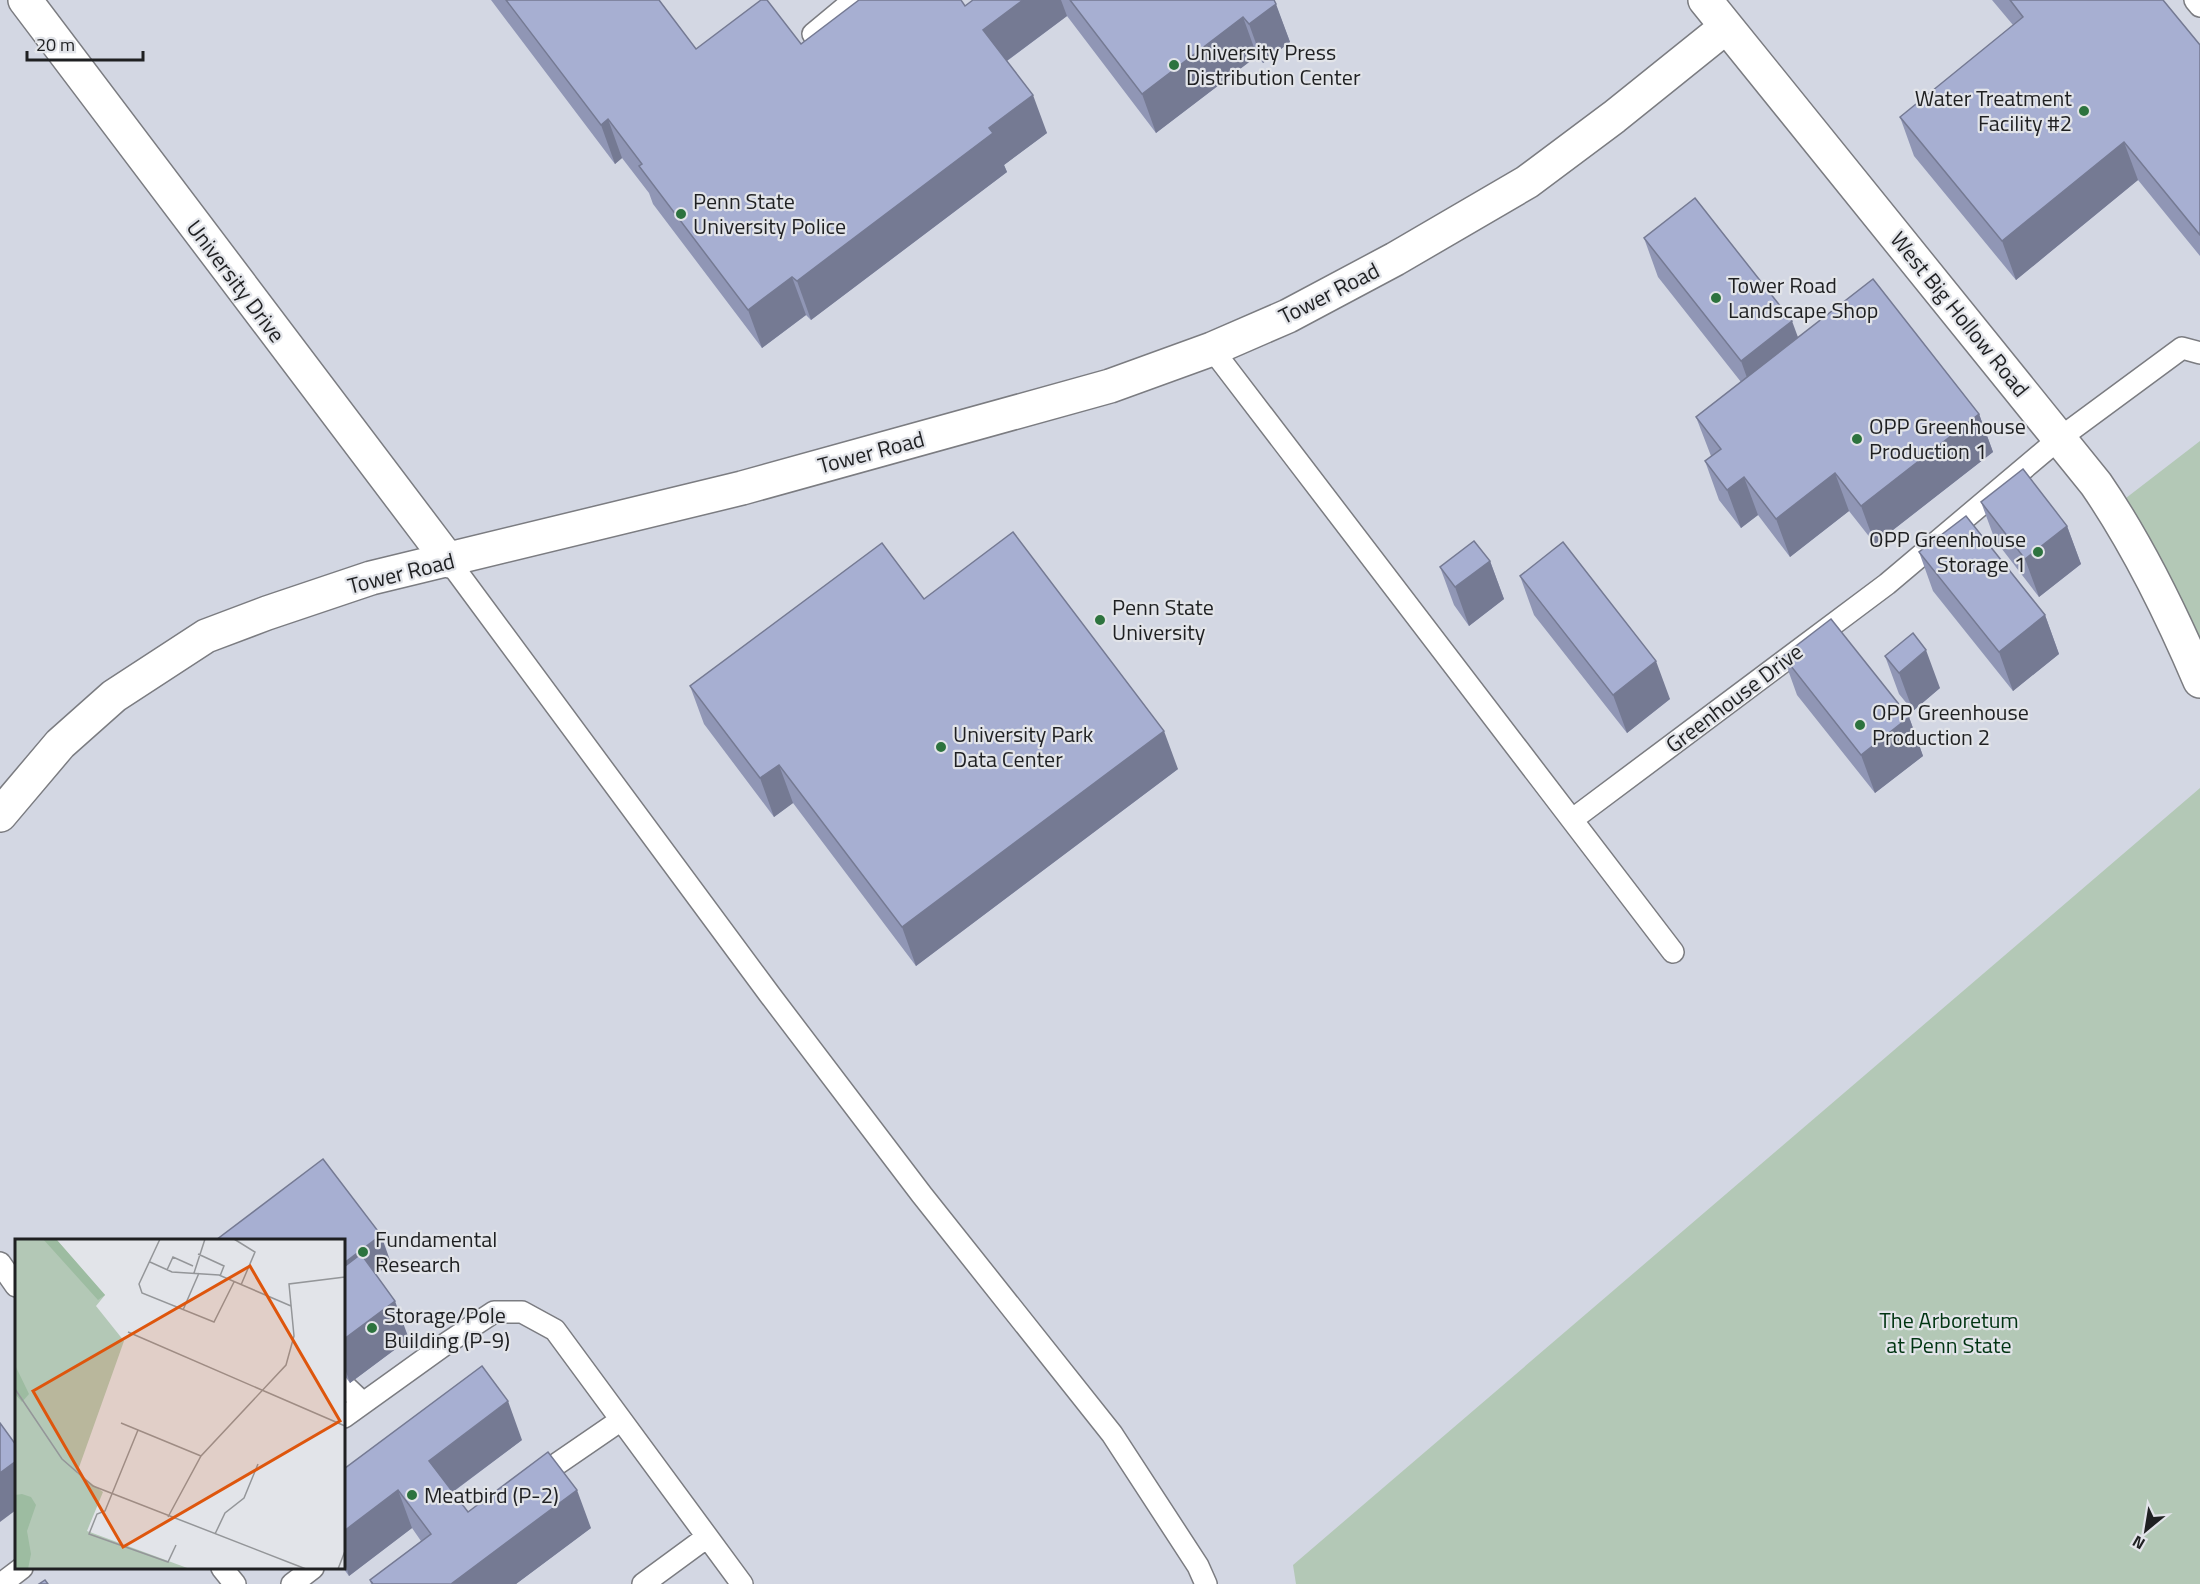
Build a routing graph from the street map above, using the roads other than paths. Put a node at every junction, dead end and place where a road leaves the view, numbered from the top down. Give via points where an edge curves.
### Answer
1 (25, 0) edge
2 (854, 0) edge
3 (1705, 0) edge
4 (2195, 0) edge
5 (2200, 6) edge
6 (1726, 27) junction
7 (813, 34) edge
8 (1212, 349) junction
9 (2200, 353) edge
10 (2060, 438) junction
11 (449, 561) junction
12 (2200, 681) edge
13 (0, 815) edge
14 (1573, 819) junction
15 (1673, 952) dead end
16 (0, 1263) edge
17 (15, 1285) edge
18 (345, 1386) edge
19 (363, 1403) junction
20 (345, 1416) edge
21 (621, 1420) junction
22 (523, 1487) edge
23 (707, 1537) junction
24 (21, 1569) edge
25 (223, 1569) edge
26 (312, 1569) edge
27 (1, 1584) edge
28 (235, 1584) edge
29 (292, 1584) edge
30 (643, 1584) edge
31 (742, 1584) edge
32 (1206, 1584) edge

1 - 11 street, University Drive
2 - 7 lane
3 - 6 street, West Big Hollow Road
4 - 5 lane
6 - 8 street, Tower Road via 1614,117 1509,192 1327,295
6 - 10 street, West Big Hollow Road
8 - 11 street, Tower Road via 1110,386 742,488
8 - 14 lane
9 - 10 lane, Greenhouse Drive via 2182,348
10 - 12 street, West Big Hollow Road via 2113,508 2160,594
10 - 14 lane, Greenhouse Drive via 1887,584
11 - 13 street, Tower Road via 371,578 206,636 114,696 60,744
11 - 32 lane via 922,1195 1112,1434
14 - 15 lane
16 - 17 lane
18 - 19 lane
19 - 20 lane
19 - 21 lane via 494,1312 522,1312 555,1330
21 - 22 lane
21 - 23 lane
23 - 30 lane
23 - 31 lane
24 - 27 lane
25 - 28 lane
26 - 29 lane

